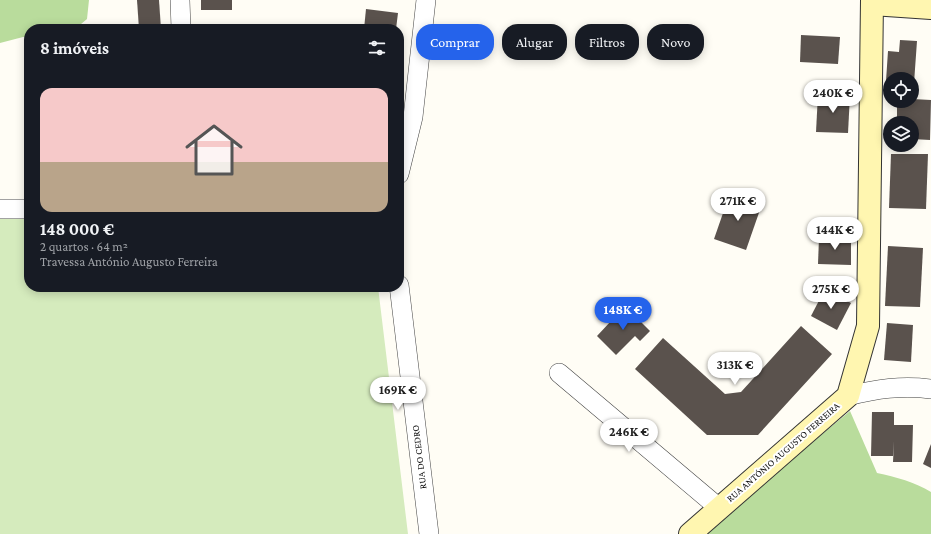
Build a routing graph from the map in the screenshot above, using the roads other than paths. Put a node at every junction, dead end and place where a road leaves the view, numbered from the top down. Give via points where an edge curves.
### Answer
1 (180, 0) edge
2 (426, 0) edge
3 (872, 2) edge
4 (931, 8) edge
5 (181, 24) edge
6 (404, 154) edge
7 (0, 209) edge
8 (24, 209) edge
9 (400, 292) edge
10 (559, 373) dead end
11 (931, 389) edge
12 (848, 396) junction
13 (719, 508) junction
14 (429, 534) edge
15 (690, 534) edge

1 - 5 street
2 - 6 street via 413,117
3 - 4 street
3 - 12 street, RUA ANTÓNIO AUGUSTO FERREIRA via 868,326
7 - 8 street
9 - 14 street, RUA DO CEDRO
10 - 13 street
11 - 12 street via 880,388
12 - 13 street, RUA ANTÓNIO AUGUSTO FERREIRA
13 - 15 street, RUA ANTÓNIO AUGUSTO FERREIRA

